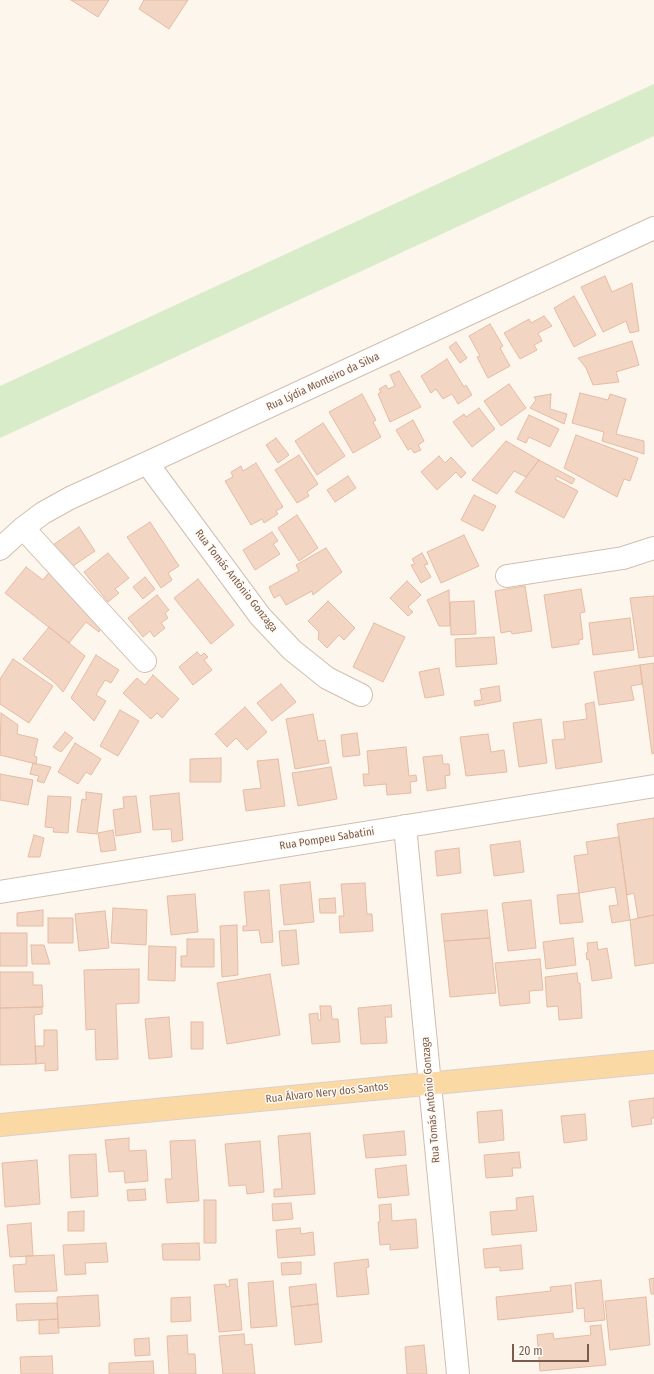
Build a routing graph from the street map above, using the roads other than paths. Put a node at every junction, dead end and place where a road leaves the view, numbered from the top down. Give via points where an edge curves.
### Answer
1 (654, 228) edge
2 (147, 463) junction
3 (23, 528) junction
4 (654, 548) edge
5 (0, 549) edge
6 (507, 576) dead end
7 (145, 661) dead end
8 (361, 694) dead end
9 (654, 786) edge
10 (405, 826) junction
11 (0, 892) edge
12 (654, 1062) edge
13 (430, 1083) junction
14 (0, 1125) edge
15 (458, 1374) edge

1 - 2 street, Rua Lýdia Monteiro da Silva
2 - 3 street, Rua Lýdia Monteiro da Silva via 70,498
2 - 8 street, Rua Tomás Antônio Gonzaga via 260,616 292,650 327,678
3 - 5 street, Rua Lýdia Monteiro da Silva
3 - 7 street
4 - 6 street via 623,558
9 - 10 street, Rua Pompeu Sabatini
10 - 11 street, Rua Pompeu Sabatini
10 - 13 street, Rua Tomás Antônio Gonzaga
12 - 13 main road, Rua Álvaro Nery dos Santos
13 - 14 main road, Rua Álvaro Nery dos Santos
13 - 15 street, Rua Tomás Antônio Gonzaga

